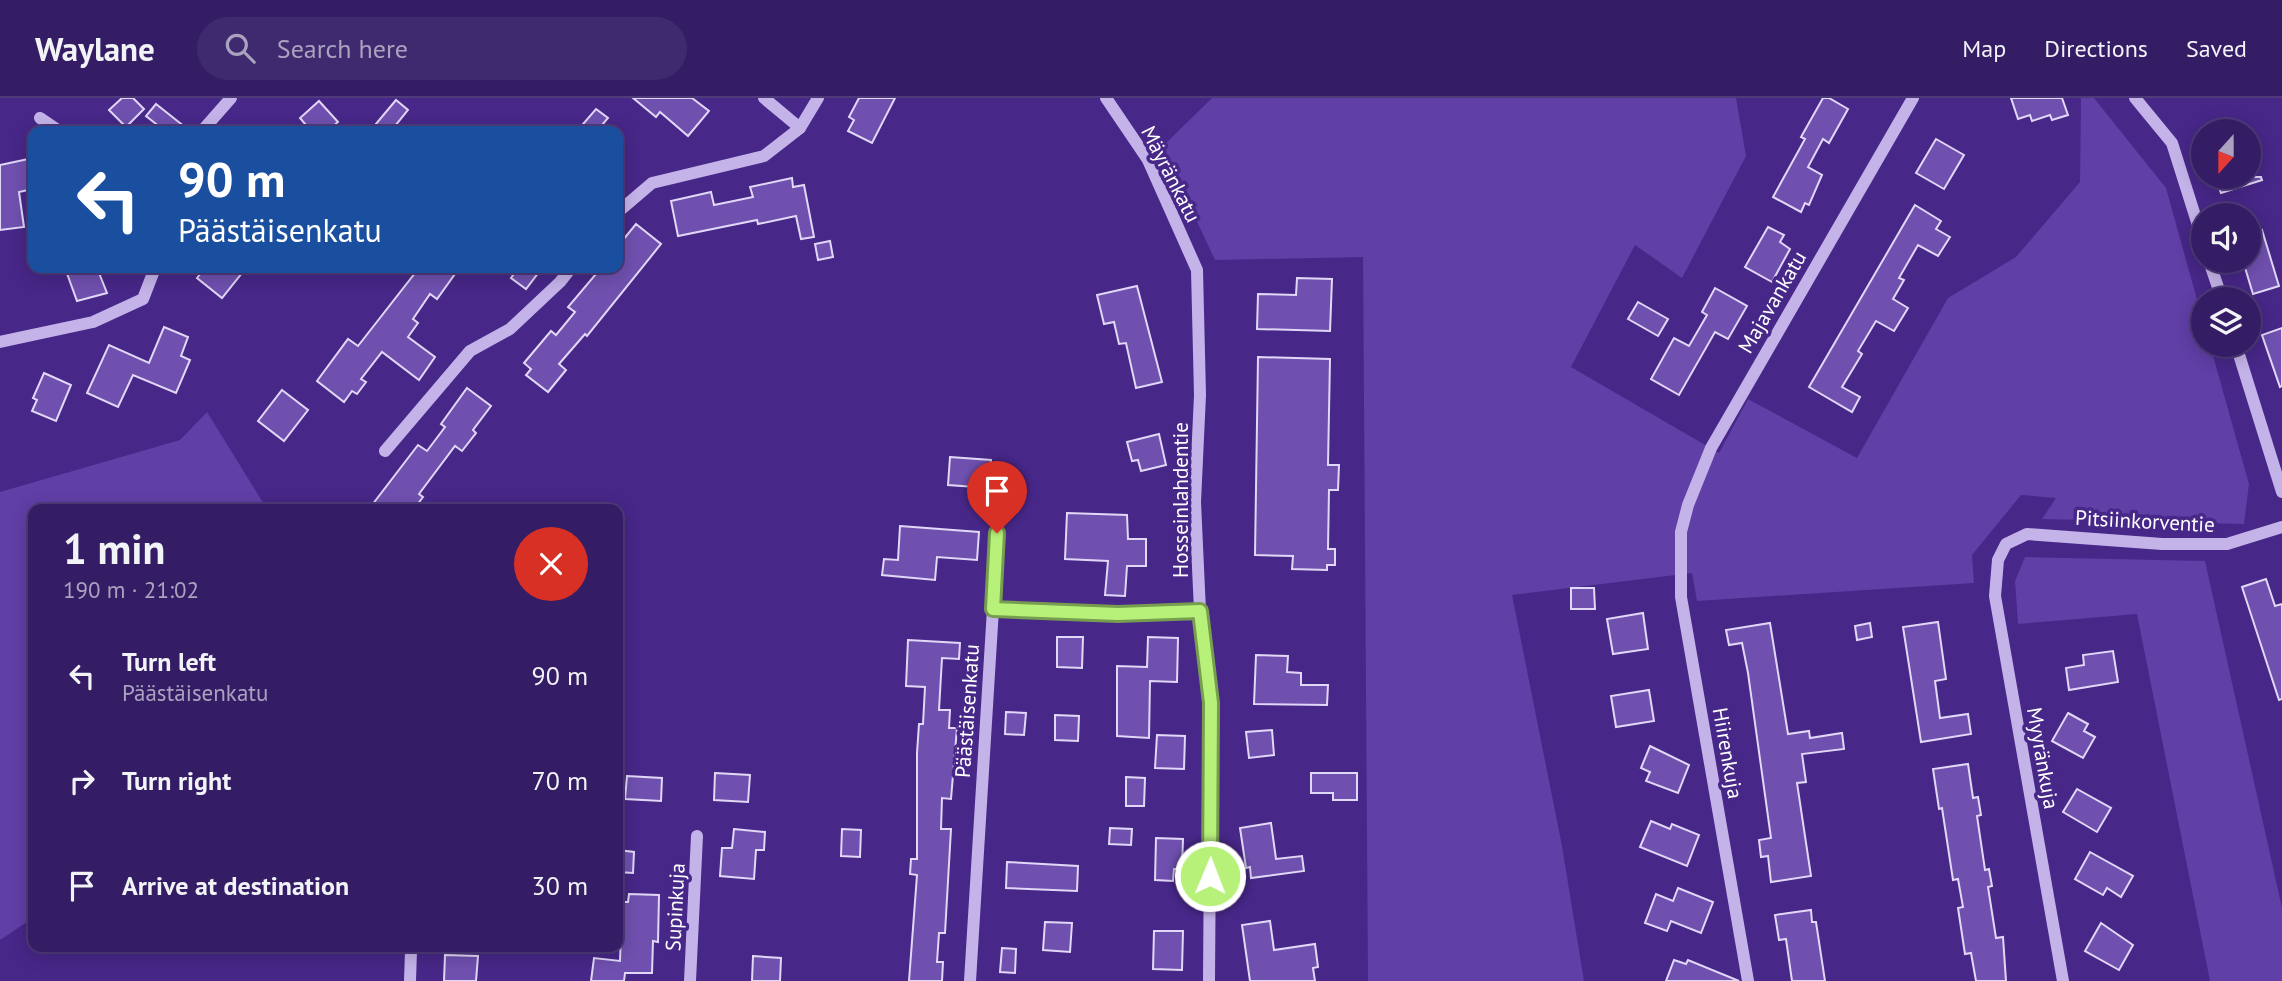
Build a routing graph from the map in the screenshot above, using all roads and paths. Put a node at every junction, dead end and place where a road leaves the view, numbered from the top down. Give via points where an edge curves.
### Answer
1 (231, 98) edge
2 (764, 98) edge
3 (818, 98) edge
4 (1106, 98) edge
5 (1913, 98) edge
6 (2135, 98) edge
7 (40, 118) dead end
8 (52, 126) edge
9 (206, 126) edge
10 (800, 128) junction
11 (2191, 203) edge
12 (623, 208) edge
13 (1197, 270) joint
14 (153, 273) edge
15 (567, 273) edge
16 (0, 342) edge
17 (2240, 357) edge
18 (385, 451) dead end
19 (2282, 492) edge
20 (2282, 527) edge
21 (1681, 531) joint
22 (997, 533) dead end
23 (2006, 544) joint
24 (993, 609) junction
25 (1200, 611) junction
26 (697, 836) dead end
27 (411, 952) edge
28 (410, 981) edge
29 (690, 981) edge
30 (970, 981) edge
31 (1209, 981) edge
32 (1748, 981) edge
33 (2063, 981) edge

1 - 9 street
2 - 10 street
3 - 10 street
4 - 13 street, Mäyränkatu via 1148,160
5 - 21 street, Majavankatu via 1711,447
6 - 11 street via 2172,143
7 - 8 street
10 - 12 street via 764,156 652,183
13 - 25 street, Hosseinlahdentie via 1200,395 1195,502
14 - 16 street via 143,299 93,322
15 - 18 street via 510,329 470,351
17 - 19 street
20 - 23 street, Pitsiinkorventie via 2227,544 2027,534
21 - 32 street, Hiirenkuja via 1681,597
22 - 24 street, Päästäisenkatu
23 - 33 street, Myyränkuja via 1998,560 1995,596
24 - 25 street via 1118,614
24 - 30 street, Päästäisenkatu
25 - 31 street, Hosseinlahdentie via 1211,703
26 - 29 street, Supinkuja
27 - 28 street

